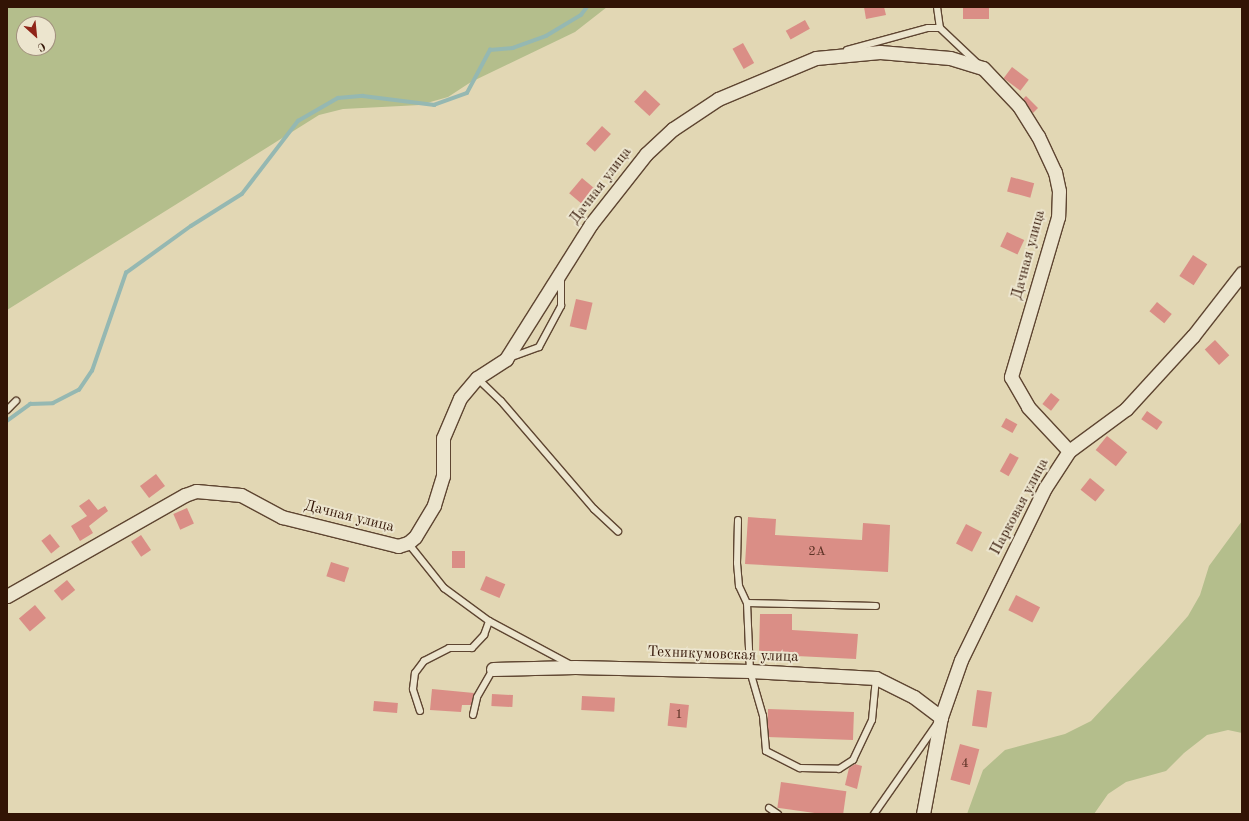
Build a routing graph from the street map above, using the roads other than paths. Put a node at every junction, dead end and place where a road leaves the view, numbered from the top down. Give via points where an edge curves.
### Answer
1 (937, 7) edge
2 (940, 28) junction
3 (816, 58) junction
4 (983, 68) junction
5 (561, 271) junction
6 (1241, 278) edge
7 (506, 359) junction
8 (477, 378) junction
9 (16, 401) dead end
10 (7, 410) edge
11 (1070, 451) junction
12 (738, 520) dead end
13 (618, 531) dead end
14 (408, 543) junction
15 (7, 596) edge
16 (747, 603) junction
17 (876, 606) dead end
18 (489, 621) junction
19 (575, 667) junction
20 (493, 669) joint
21 (750, 671) junction
22 (876, 678) junction
23 (420, 711) dead end
24 (473, 715) dead end
25 (941, 717) junction
26 (769, 808) dead end
27 (778, 814) edge
28 (874, 814) edge
29 (923, 814) edge

1 - 2 lane
2 - 3 lane via 928,28
2 - 4 lane
3 - 4 street, Дачная улица via 880,52 950,58
3 - 5 street, Дачная улица via 718,99 673,129 646,154 591,224
4 - 11 street, Дачная улица via 1019,106 1038,136 1055,172 1058,217 1011,377 1028,407
5 - 7 street, Дачная улица
5 - 7 lane via 561,306 539,347
6 - 11 street, Парковая улица via 1193,336 1126,409
7 - 8 street, Дачная улица
8 - 13 lane via 501,401 594,509
8 - 14 street, Дачная улица via 460,398 443,438 443,476 434,505 415,537
9 - 10 lane
11 - 25 street, Парковая улица via 1045,488 964,653
12 - 16 lane via 739,586
14 - 15 street, Дачная улица via 398,546 282,517 241,495 196,491 185,494
14 - 18 lane via 444,588
16 - 17 lane
16 - 21 lane
18 - 19 lane
18 - 23 lane via 484,635 472,648 450,648 424,662 415,673 413,688
19 - 20 street, Техникумовская улица
19 - 21 street, Техникумовская улица
20 - 24 lane via 477,697
21 - 22 street, Техникумовская улица
21 - 22 lane via 763,716 766,751 800,768 839,769 853,760 864,743 872,720
22 - 25 street, Техникумовская улица via 914,697
25 - 28 lane
25 - 29 street, Парковая улица
26 - 27 lane

